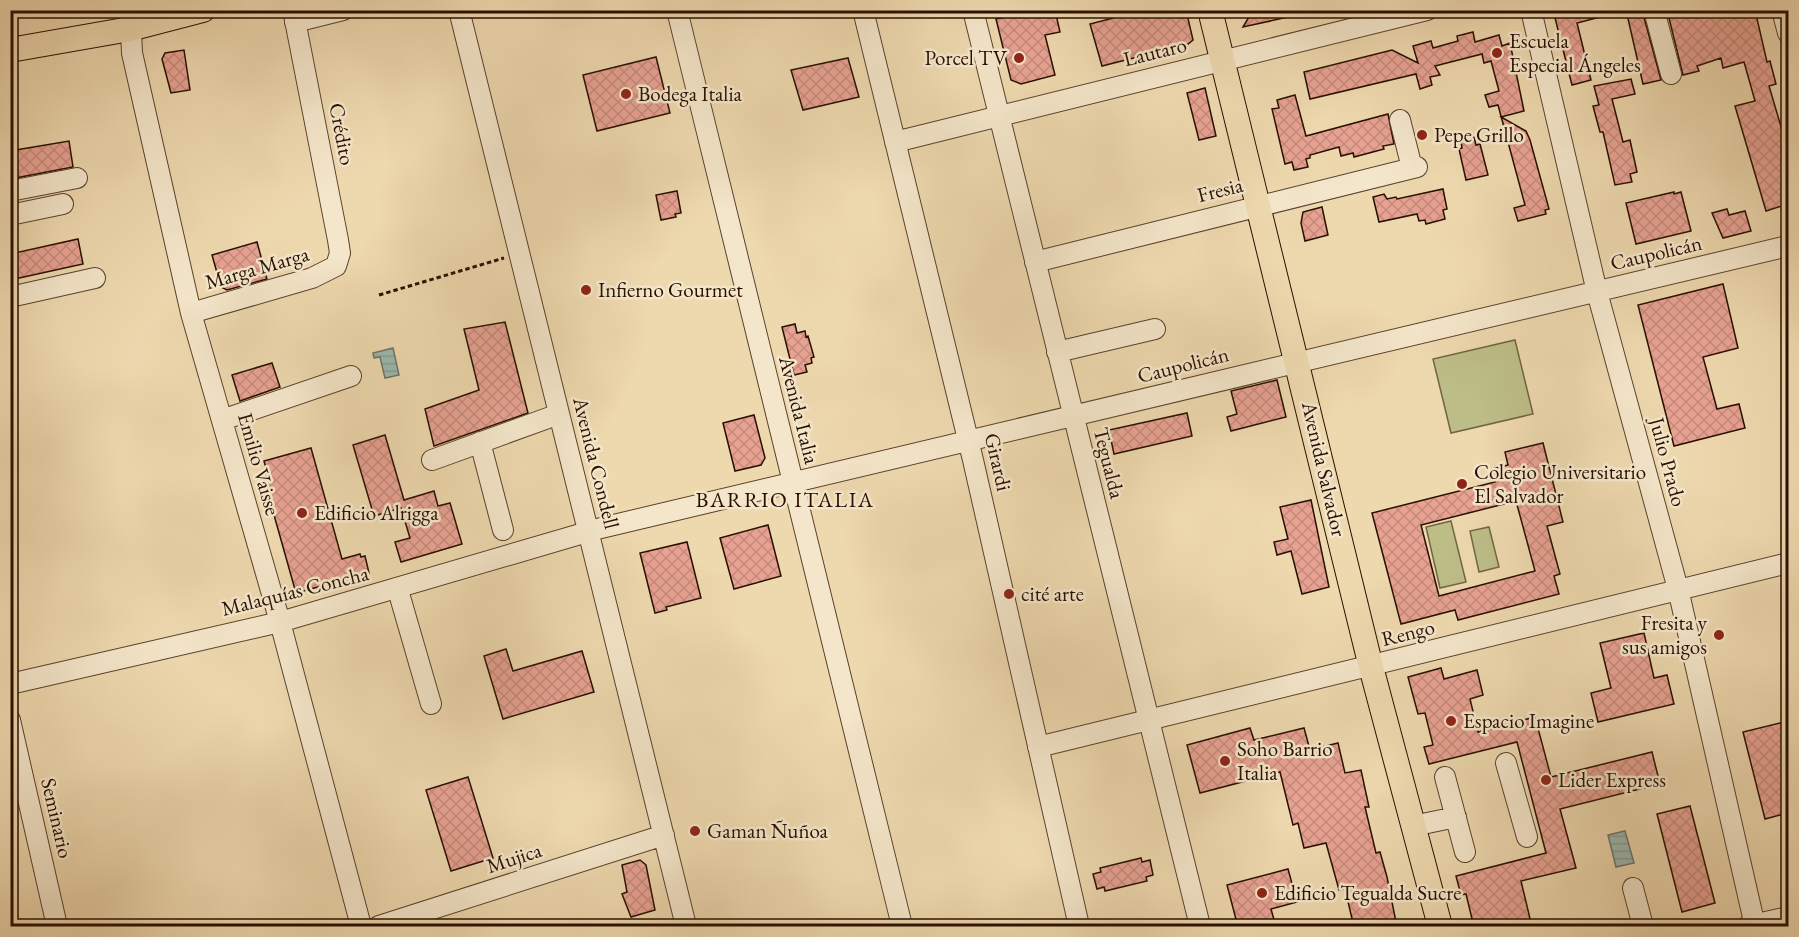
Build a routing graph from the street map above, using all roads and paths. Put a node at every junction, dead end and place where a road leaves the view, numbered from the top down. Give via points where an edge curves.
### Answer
1 (203, 10) edge
2 (343, 10) edge
3 (459, 10) edge
4 (677, 10) edge
5 (863, 10) edge
6 (972, 10) edge
7 (1210, 10) edge
8 (1427, 10) edge
9 (1531, 10) edge
10 (1654, 10) edge
11 (1782, 10) edge
12 (294, 16) edge
13 (130, 20) edge
14 (1788, 33) edge
15 (10, 50) edge
16 (1223, 60) junction
17 (1671, 74) dead end
18 (999, 116) junction
19 (1400, 120) dead end
20 (895, 142) junction
21 (77, 178) dead end
22 (10, 191) edge
23 (63, 204) dead end
24 (1259, 204) junction
25 (10, 215) edge
26 (1788, 246) edge
27 (495, 260) dead end
28 (1035, 262) junction
29 (336, 266) joint
30 (95, 278) dead end
31 (1597, 292) junction
32 (379, 295) dead end
33 (10, 297) edge
34 (191, 313) junction
35 (1155, 329) dead end
36 (1057, 352) junction
37 (1298, 362) junction
38 (351, 376) dead end
39 (559, 414) junction
40 (1073, 416) junction
41 (222, 420) junction
42 (480, 442) junction
43 (969, 442) junction
44 (432, 460) dead end
45 (793, 484) junction
46 (503, 530) dead end
47 (588, 532) junction
48 (1788, 563) edge
49 (1678, 589) junction
50 (398, 590) junction
51 (280, 622) junction
52 (1371, 667) junction
53 (10, 684) edge
54 (431, 704) dead end
55 (1148, 719) junction
56 (10, 720) edge
57 (1038, 747) junction
58 (1506, 763) dead end
59 (1445, 777) dead end
60 (1456, 816) junction
61 (1413, 826) junction
62 (664, 835) junction
63 (1527, 837) dead end
64 (1465, 852) dead end
65 (1633, 888) dead end
66 (1788, 917) edge
67 (1752, 926) edge
68 (57, 927) edge
69 (361, 927) edge
70 (379, 927) edge
71 (686, 927) edge
72 (902, 927) edge
73 (1078, 927) edge
74 (1200, 927) edge
75 (1440, 927) edge
76 (1643, 927) edge

1 - 13 main road
2 - 12 street
3 - 39 street, Avenida Condell
4 - 45 street, Avenida Italia
5 - 20 street, Girardi
6 - 18 street, Tegualda
7 - 16 main road, Avenida Salvador
8 - 16 street, Lautaro
9 - 31 street, Julio Prado
10 - 17 street
11 - 14 street
12 - 29 street, Crédito via 338,240
13 - 15 main road
13 - 34 street, Emilio Vaisse via 132,53
16 - 18 street, Lautaro
16 - 24 main road, Avenida Salvador
18 - 20 street, Lautaro
18 - 28 street, Tegualda
19 - 24 street, Fresia via 1414,167
20 - 43 street, Girardi
21 - 22 street
23 - 25 street
24 - 28 street, Fresia
24 - 37 main road, Avenida Salvador
26 - 31 street, Caupolicán
27 - 32 path
28 - 36 street, Tegualda
29 - 34 street, Marga Marga via 312,278
30 - 33 street
31 - 37 street, Caupolicán
31 - 49 street, Julio Prado
34 - 41 street, Emilio Vaisse
35 - 36 street
36 - 40 street, Tegualda
37 - 40 street, Caupolicán
37 - 52 main road, Avenida Salvador
38 - 41 street
39 - 42 street
39 - 47 street, Avenida Condell
40 - 43 street, Caupolicán
40 - 55 street, Tegualda
41 - 51 street, Emilio Vaisse
42 - 44 street
42 - 46 street
43 - 45 street, Caupolicán
43 - 57 street, Girardi
45 - 47 street, Caupolicán
45 - 72 street, Avenida Italia
47 - 50 street, Malaquías Concha
47 - 62 street, Avenida Condell
48 - 49 street, Rengo
49 - 52 street, Rengo
49 - 67 street, Julio Prado
50 - 51 street, Malaquías Concha
50 - 54 street
51 - 53 street, Malaquías Concha
51 - 69 street, Emilio Vaisse
52 - 55 street, Rengo
52 - 61 main road, Avenida Salvador
55 - 57 street, Rengo
55 - 74 street, Tegualda
56 - 68 street, Seminario
57 - 73 street, Girardi
58 - 63 street
59 - 60 street
60 - 61 street
60 - 64 street
61 - 75 main road, Avenida Salvador
62 - 70 street, Mujica
62 - 71 street, Avenida Condell
65 - 76 street
66 - 67 street

